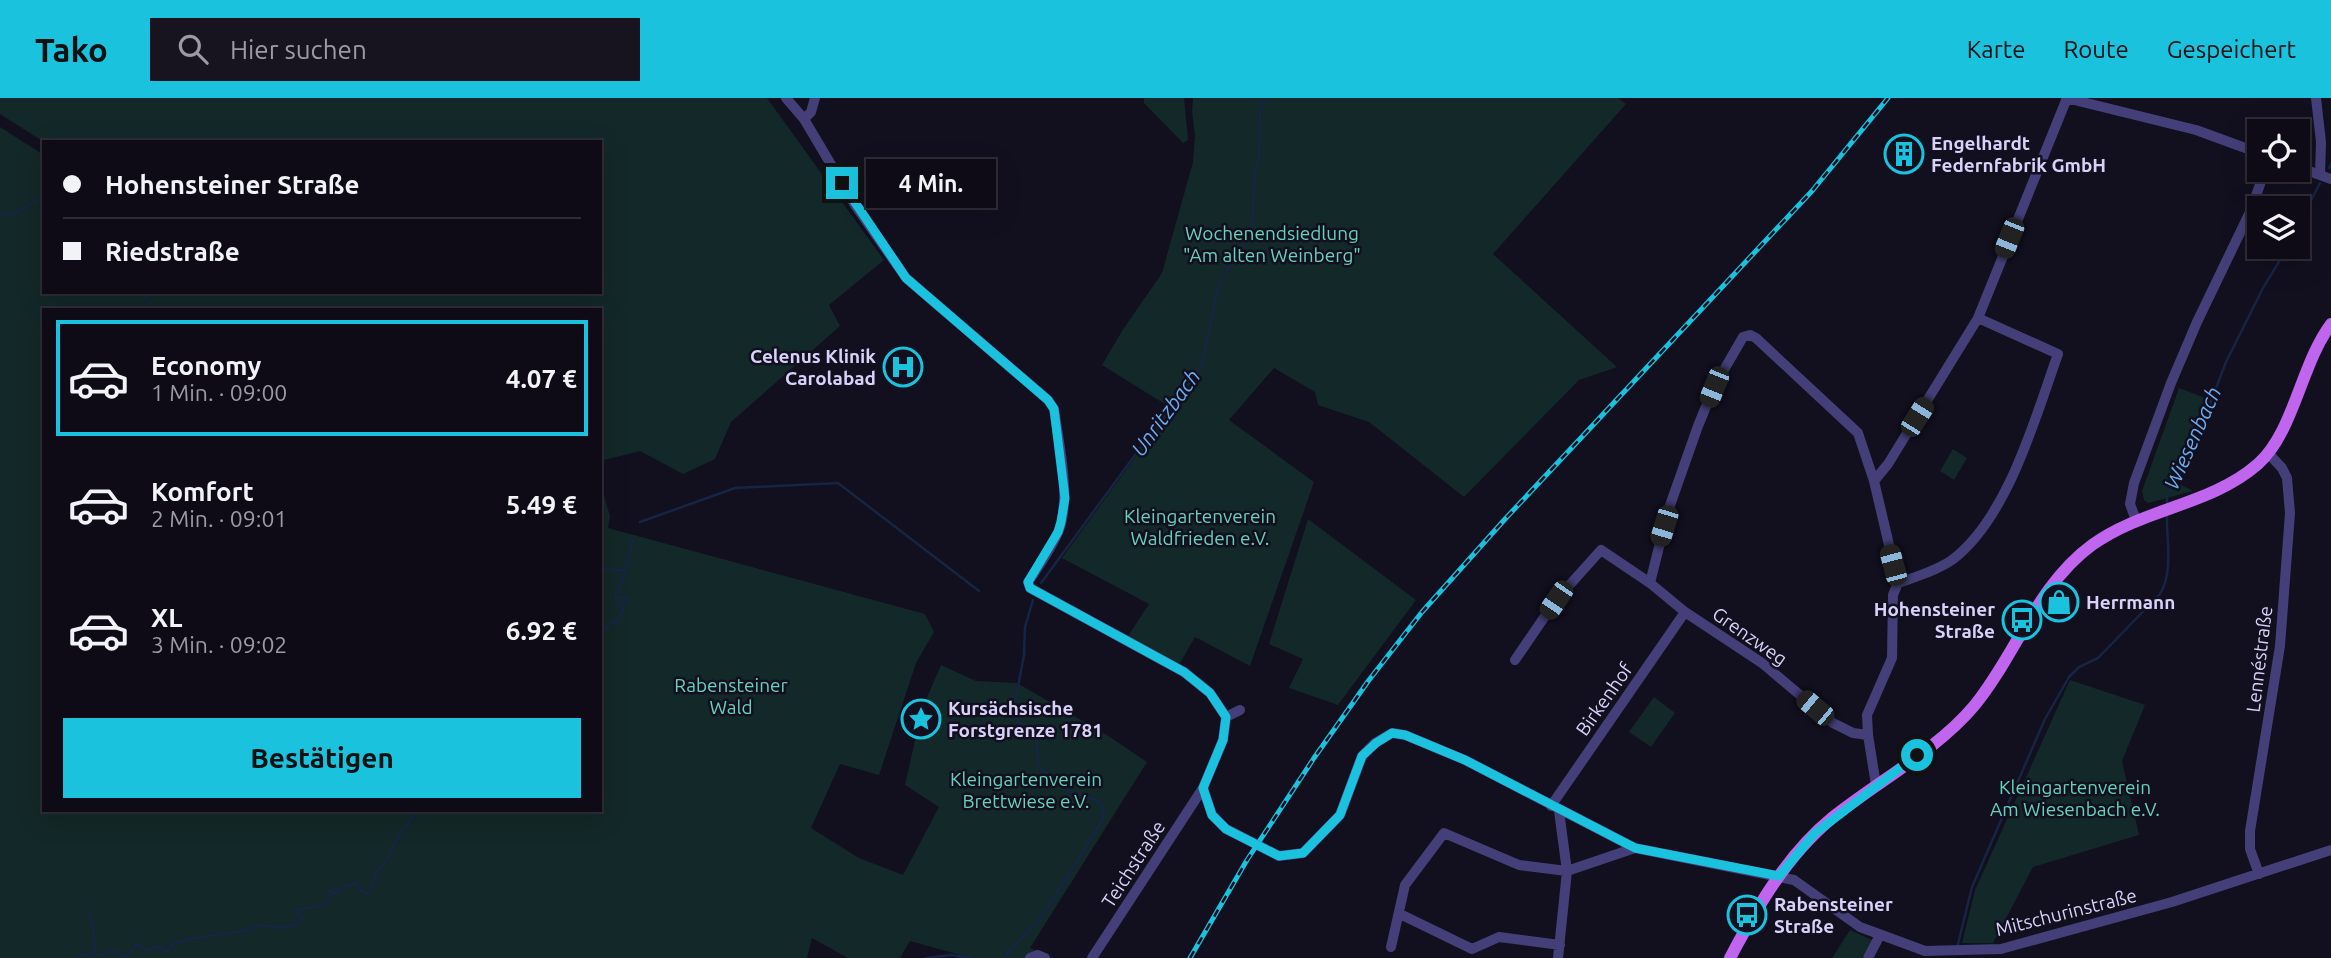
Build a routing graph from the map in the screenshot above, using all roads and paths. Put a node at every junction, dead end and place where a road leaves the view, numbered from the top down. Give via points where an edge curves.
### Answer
1 (786, 98) edge
2 (815, 98) edge
3 (2067, 98) edge
4 (2316, 98) edge
5 (804, 119) junction
6 (2247, 149) edge
7 (2310, 171) edge
8 (2320, 175) junction
9 (2331, 179) edge
10 (2261, 182) edge
11 (1978, 318) junction
12 (2331, 324) edge
13 (2268, 453) junction
14 (1874, 481) junction
15 (2136, 520) junction
16 (1650, 583) junction
17 (1898, 583) junction
18 (1685, 612) junction
19 (1515, 660) dead end
20 (1240, 710) dead end
21 (1226, 717) junction
22 (1868, 735) junction
23 (1876, 785) junction
24 (1203, 788) junction
25 (1555, 809) junction
26 (1635, 848) junction
27 (2331, 850) edge
28 (1567, 871) junction
29 (2259, 874) junction
30 (1779, 876) junction
31 (1400, 914) junction
32 (1880, 935) junction
33 (1560, 944) junction
34 (1391, 947) dead end
35 (1030, 958) edge
36 (1045, 958) edge
37 (1092, 958) edge
38 (1559, 958) edge
39 (1730, 958) edge
40 (1868, 958) edge

1 - 5 street
2 - 5 street
3 - 6 street via 2196,130
3 - 11 street
4 - 8 street
5 - 21 street via 855,205 906,278 1054,409 1065,498 1058,532 1028,582 1030,588 1184,672 1210,693
7 - 8 street
8 - 9 street
10 - 15 street via 2171,383 2134,483 2130,504
11 - 14 street
11 - 17 street via 2058,354 2030,439 1987,519 1951,561
12 - 13 main road
13 - 15 main road via 2225,487
13 - 29 street, Lennéstraße via 2287,478 2290,513 2280,646 2250,831 2250,849
14 - 16 street via 1858,433 1756,338 1744,337 1714,387 1698,426 1662,531
14 - 17 street
15 - 23 main road via 2090,546 2061,573 1974,706 1947,733
16 - 18 street, Grenzweg
16 - 19 street, Grenzweg via 1601,550 1556,600
17 - 22 street via 1892,657 1867,715
18 - 22 street, Grenzweg via 1762,663 1833,723
18 - 25 street, Birkenhof
20 - 21 street
21 - 24 street via 1223,740
22 - 23 street
23 - 30 main road via 1814,834
24 - 25 street via 1212,815 1226,829 1279,856 1303,853 1340,815 1362,756 1392,733 1465,760
24 - 37 street, Teichstraße
25 - 26 street
25 - 28 street
26 - 28 street
26 - 30 street
27 - 29 street, Mitschurinstraße
28 - 31 street via 1519,865 1444,833 1405,885
28 - 33 street
29 - 32 street, Mitschurinstraße via 2001,949 1925,951
30 - 32 street, Mitschurinstraße via 1794,880 1842,915
30 - 39 main road
31 - 33 street via 1472,948 1499,937
31 - 34 street
32 - 40 street
33 - 38 street
35 - 36 street

